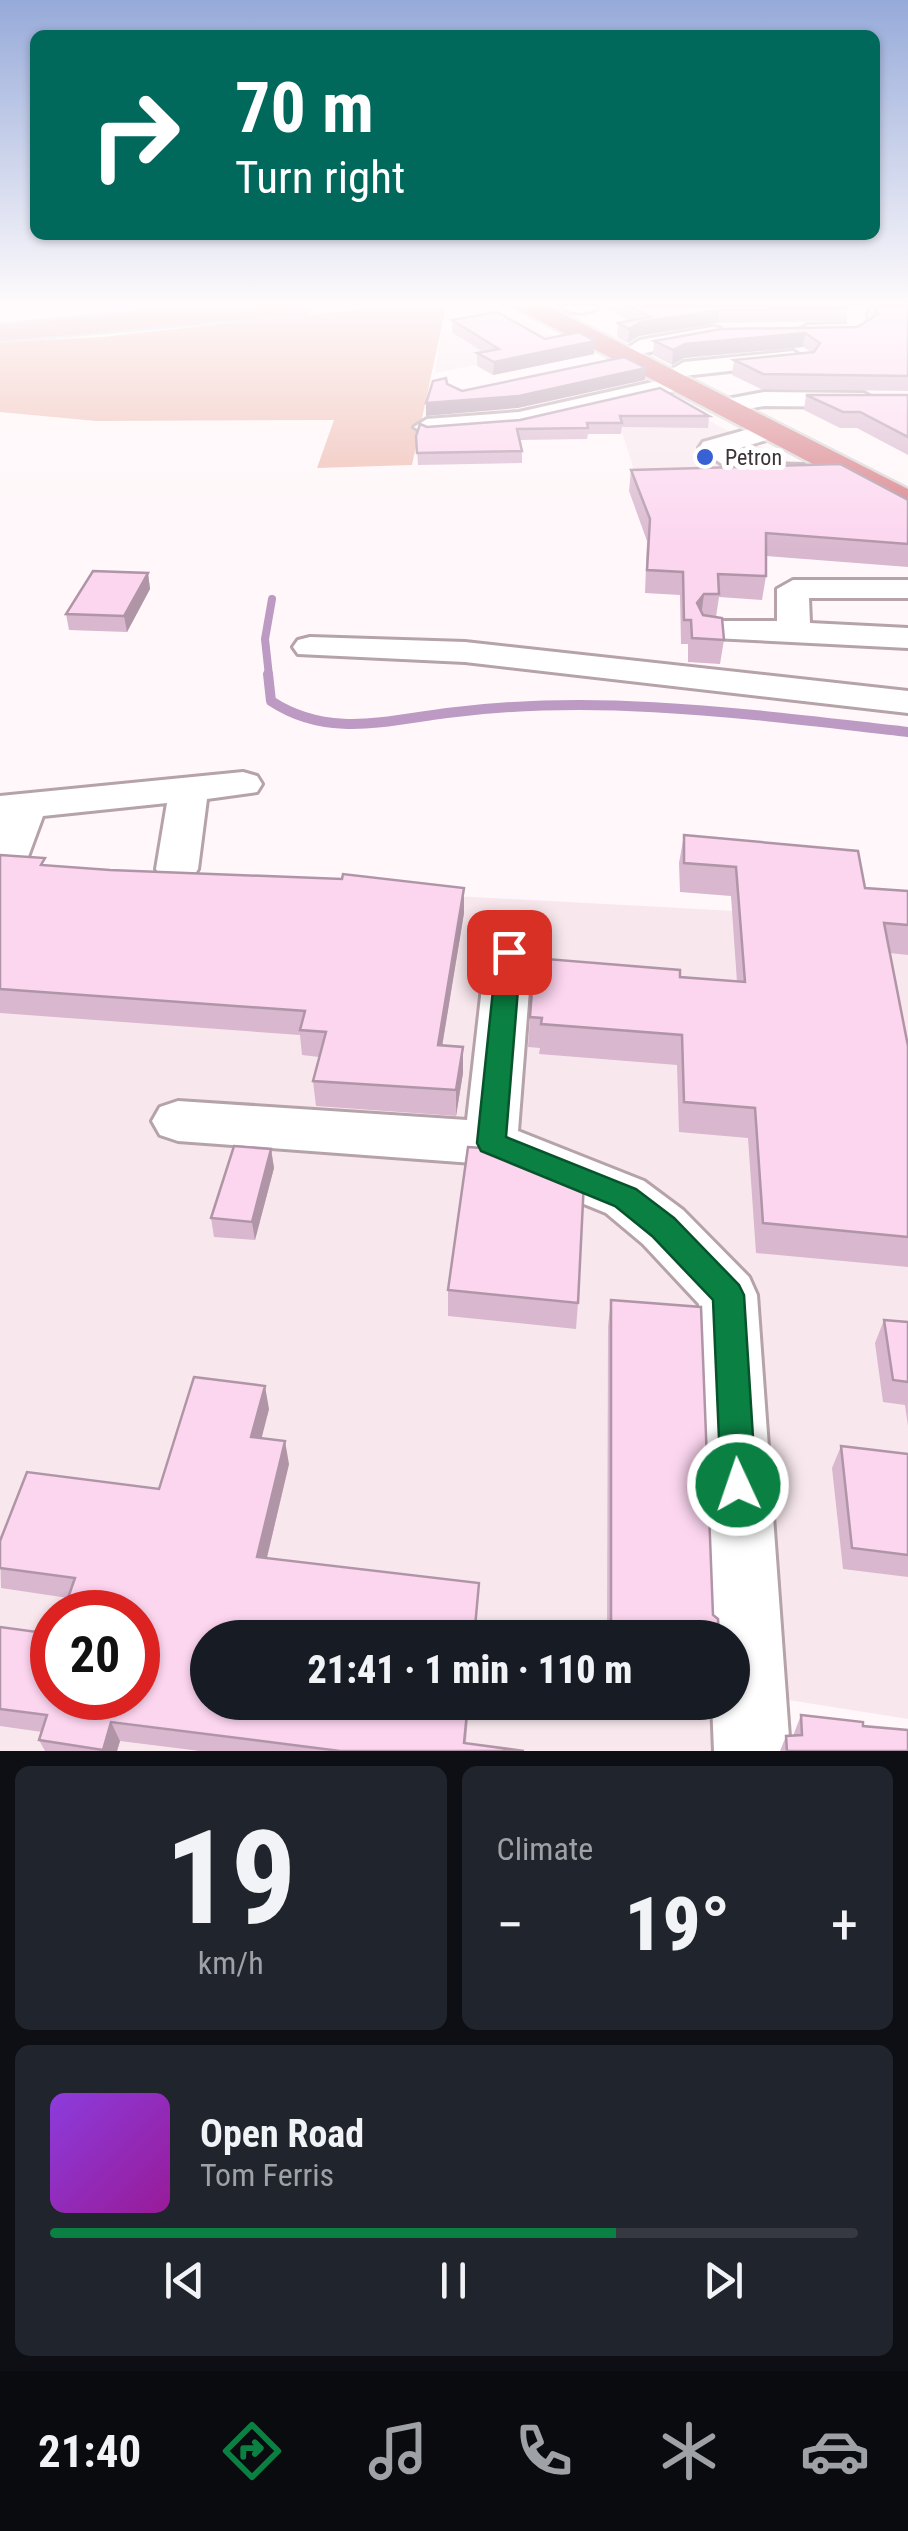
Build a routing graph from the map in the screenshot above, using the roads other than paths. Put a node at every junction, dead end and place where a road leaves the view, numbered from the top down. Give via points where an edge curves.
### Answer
1 (638, 388) edge
2 (702, 388) edge
3 (733, 404) junction
4 (886, 404) edge
5 (767, 432) junction
6 (427, 439) edge
7 (842, 470) junction
8 (908, 481) edge
9 (908, 503) edge
10 (908, 589) edge
11 (714, 628) edge
12 (794, 632) junction
13 (908, 638) edge
14 (310, 647) dead end
15 (908, 702) edge
16 (243, 784) dead end
17 (188, 792) junction
18 (13, 808) edge
19 (7, 864) edge
20 (177, 870) edge
21 (509, 952) dead end
22 (178, 1121) dead end
23 (491, 1143) junction
24 (752, 1751) edge

1 - 6 street via 522,420 517,446
2 - 3 highway
3 - 4 street
3 - 5 highway
3 - 8 highway
5 - 7 highway
5 - 7 street via 712,448 752,472
7 - 9 highway
10 - 12 street via 793,589
11 - 12 street
12 - 13 street
14 - 15 street via 465,652
16 - 17 street
17 - 18 street
17 - 20 street
18 - 19 street
21 - 23 street
22 - 23 street
23 - 24 street via 626,1198 728,1295

